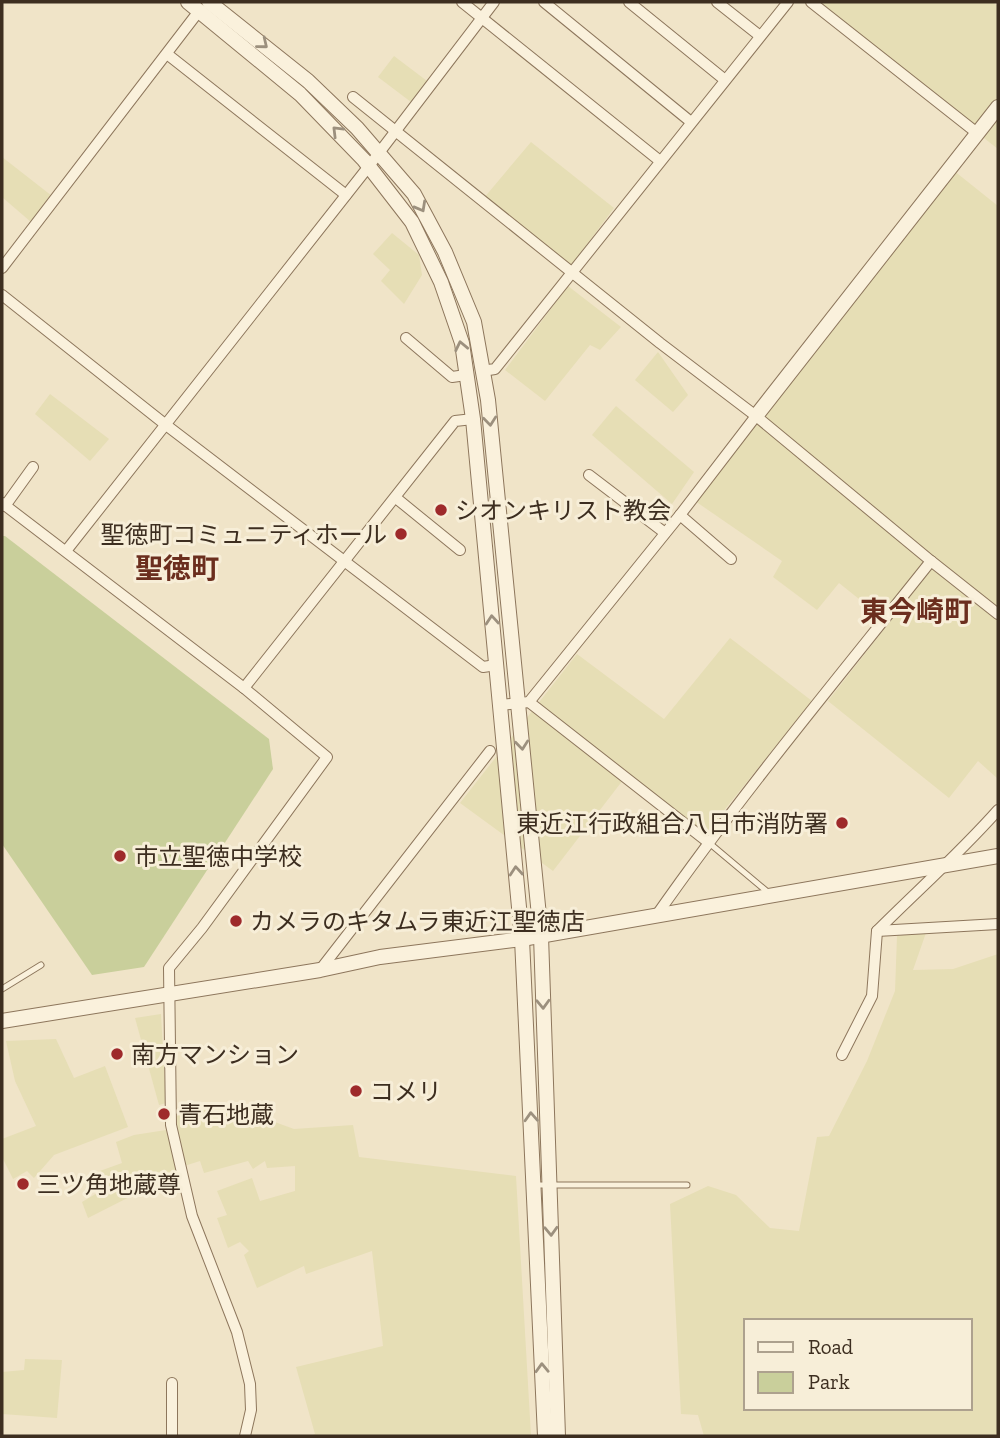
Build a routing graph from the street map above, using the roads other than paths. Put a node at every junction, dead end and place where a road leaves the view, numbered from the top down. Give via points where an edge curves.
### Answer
1 (462, 2) edge
2 (494, 2) edge
3 (544, 2) edge
4 (629, 2) edge
5 (717, 2) edge
6 (788, 2) edge
7 (811, 2) edge
8 (199, 5) edge
9 (482, 18) junction
10 (760, 36) junction
11 (167, 54) junction
12 (725, 80) junction
13 (353, 97) dead end
14 (998, 107) edge
15 (691, 122) junction
16 (396, 130) junction
17 (978, 133) junction
18 (379, 153) junction
19 (660, 161) junction
20 (369, 166) junction
21 (346, 195) junction
22 (2, 268) edge
23 (572, 272) junction
24 (2, 296) edge
25 (406, 338) dead end
26 (482, 371) junction
27 (466, 375) junction
28 (756, 415) junction
29 (472, 419) junction
30 (166, 425) junction
31 (33, 467) dead end
32 (589, 475) dead end
33 (396, 498) junction
34 (4, 504) edge
35 (680, 515) junction
36 (665, 533) junction
37 (460, 550) dead end
38 (66, 551) junction
39 (732, 559) dead end
40 (346, 561) junction
41 (931, 562) junction
42 (998, 614) edge
43 (496, 665) junction
44 (244, 688) junction
45 (523, 702) junction
46 (500, 705) junction
47 (490, 751) dead end
48 (998, 810) edge
49 (708, 842) junction
50 (998, 856) edge
51 (948, 864) junction
52 (771, 896) junction
53 (656, 916) junction
54 (998, 924) edge
55 (877, 930) junction
56 (541, 936) junction
57 (522, 939) junction
58 (41, 965) dead end
59 (320, 970) junction
60 (2, 989) edge
61 (169, 995) junction
62 (2, 1021) edge
63 (842, 1055) dead end
64 (542, 1185) junction
65 (687, 1185) dead end
66 (172, 1383) dead end
67 (172, 1436) edge
68 (245, 1436) edge
69 (545, 1436) edge
70 (558, 1436) edge

1 - 9 street
2 - 9 street
3 - 15 street
4 - 12 street
5 - 10 street
6 - 10 street
7 - 17 street
8 - 11 street
8 -> 18 street via 309,81
20 -> 8 street via 300,94
9 - 16 street
9 - 19 street
10 - 12 street
11 - 21 street
11 - 22 street
12 - 15 street
13 - 16 street
14 - 17 street
15 - 19 street
16 - 18 street
16 - 23 street
17 - 28 street
18 - 20 street
18 -> 26 street via 414,194 445,252 474,322
19 - 23 street
20 - 21 street
27 -> 20 street via 462,343 441,282 412,222
21 - 30 street
23 - 26 street via 495,369
23 - 28 street
24 - 30 street
25 - 27 street via 452,377
26 -> 45 street
27 - 29 street
28 - 35 street
28 - 41 street
29 - 33 street via 455,421
43 -> 29 street
30 - 38 street
30 - 40 street
31 - 34 street
32 - 36 street
33 - 37 street
33 - 40 street
34 - 38 street
35 - 36 street
35 - 39 street
36 - 45 street
38 - 44 street
40 - 43 street via 483,667
40 - 44 street
41 - 42 street
41 - 49 street
43 - 46 street
44 - 61 street via 327,757 169,968
45 - 46 street
45 - 49 street
45 -> 56 street
57 -> 46 street
47 - 59 street
48 - 51 street
49 - 52 lane
49 - 53 street
50 - 51 street
51 - 52 street
51 - 55 street
52 - 53 street
53 - 56 street
54 - 55 street
55 - 63 street via 872,996
56 - 57 street
56 -> 64 street
57 - 59 street via 380,957
64 -> 57 street
58 - 60 lane
59 - 61 street
61 - 62 street
61 - 68 street via 172,1125 192,1216 237,1332 250,1384
64 - 65 lane
69 -> 64 street
64 -> 70 street
66 - 67 street

